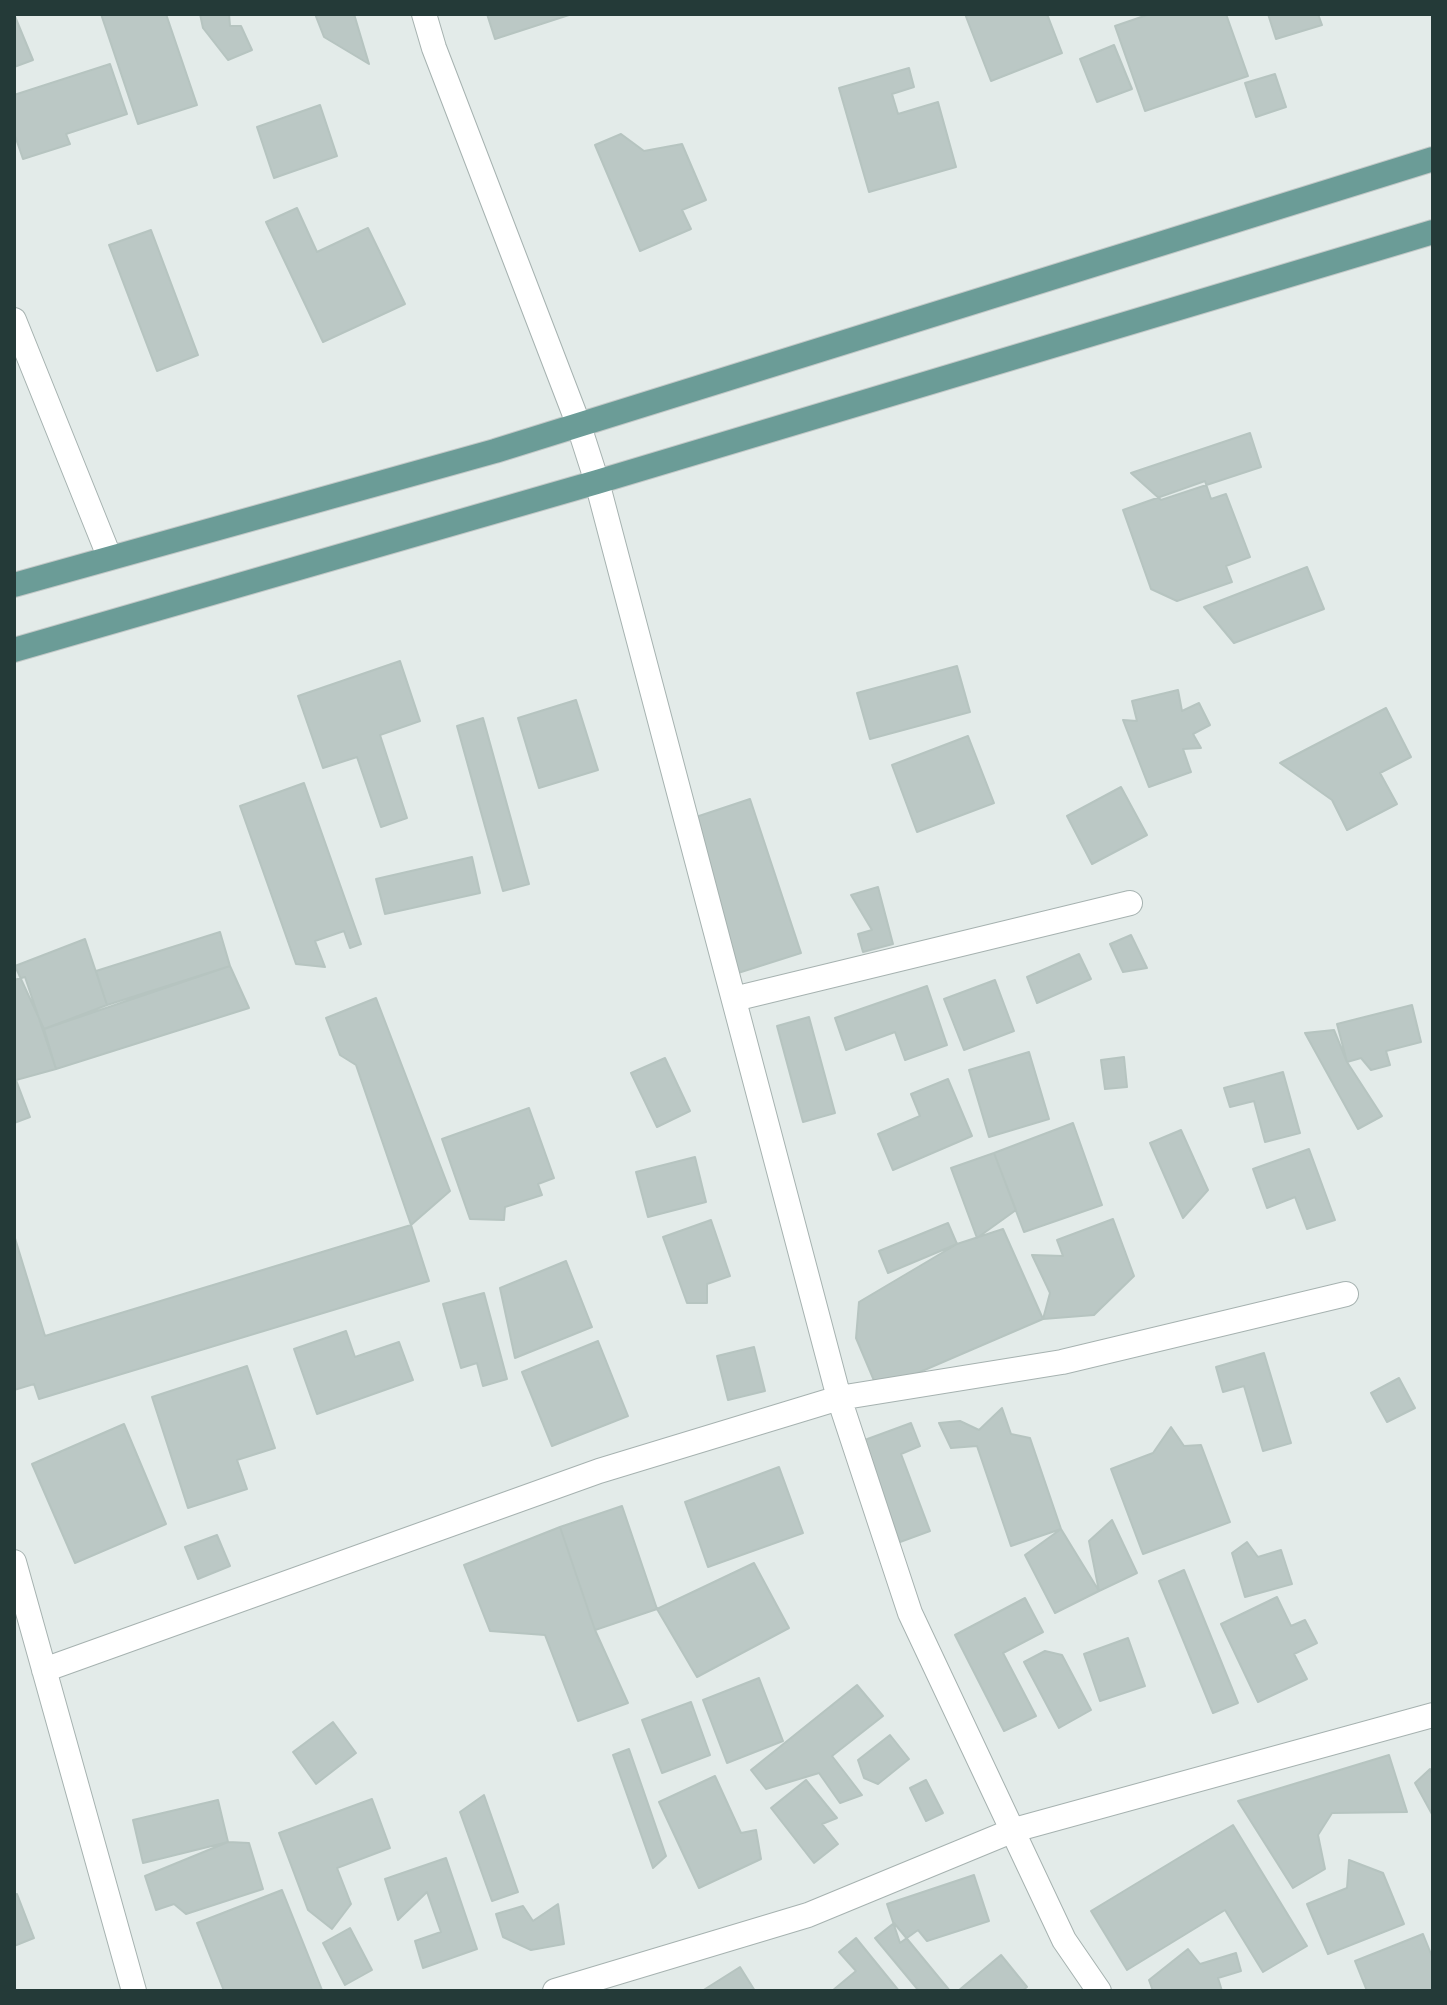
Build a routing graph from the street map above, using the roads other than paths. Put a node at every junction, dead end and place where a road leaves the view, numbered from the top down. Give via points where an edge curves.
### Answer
1 (424, 14) edge
2 (1433, 159) edge
3 (1433, 232) edge
4 (14, 320) edge
5 (578, 423) junction
6 (597, 482) junction
7 (109, 556) junction
8 (14, 585) edge
9 (14, 650) edge
10 (1130, 903) dead end
11 (734, 999) junction
12 (1346, 1294) dead end
13 (839, 1398) junction
14 (14, 1562) edge
15 (32, 1657) edge
16 (1433, 1715) edge
17 (1014, 1830) junction
18 (134, 1991) edge
19 (555, 1991) edge
20 (1099, 1991) edge

1 - 5 street
2 - 5 main road
3 - 6 main road
4 - 7 street
5 - 6 street
5 - 7 main road via 495,451
6 - 9 main road
6 - 11 street
7 - 8 main road
10 - 11 street
11 - 13 street
12 - 13 street via 1062,1362
13 - 15 street
13 - 17 street via 910,1613
14 - 15 street
15 - 18 street
16 - 17 street
17 - 19 street via 808,1915
17 - 20 street via 1064,1940

